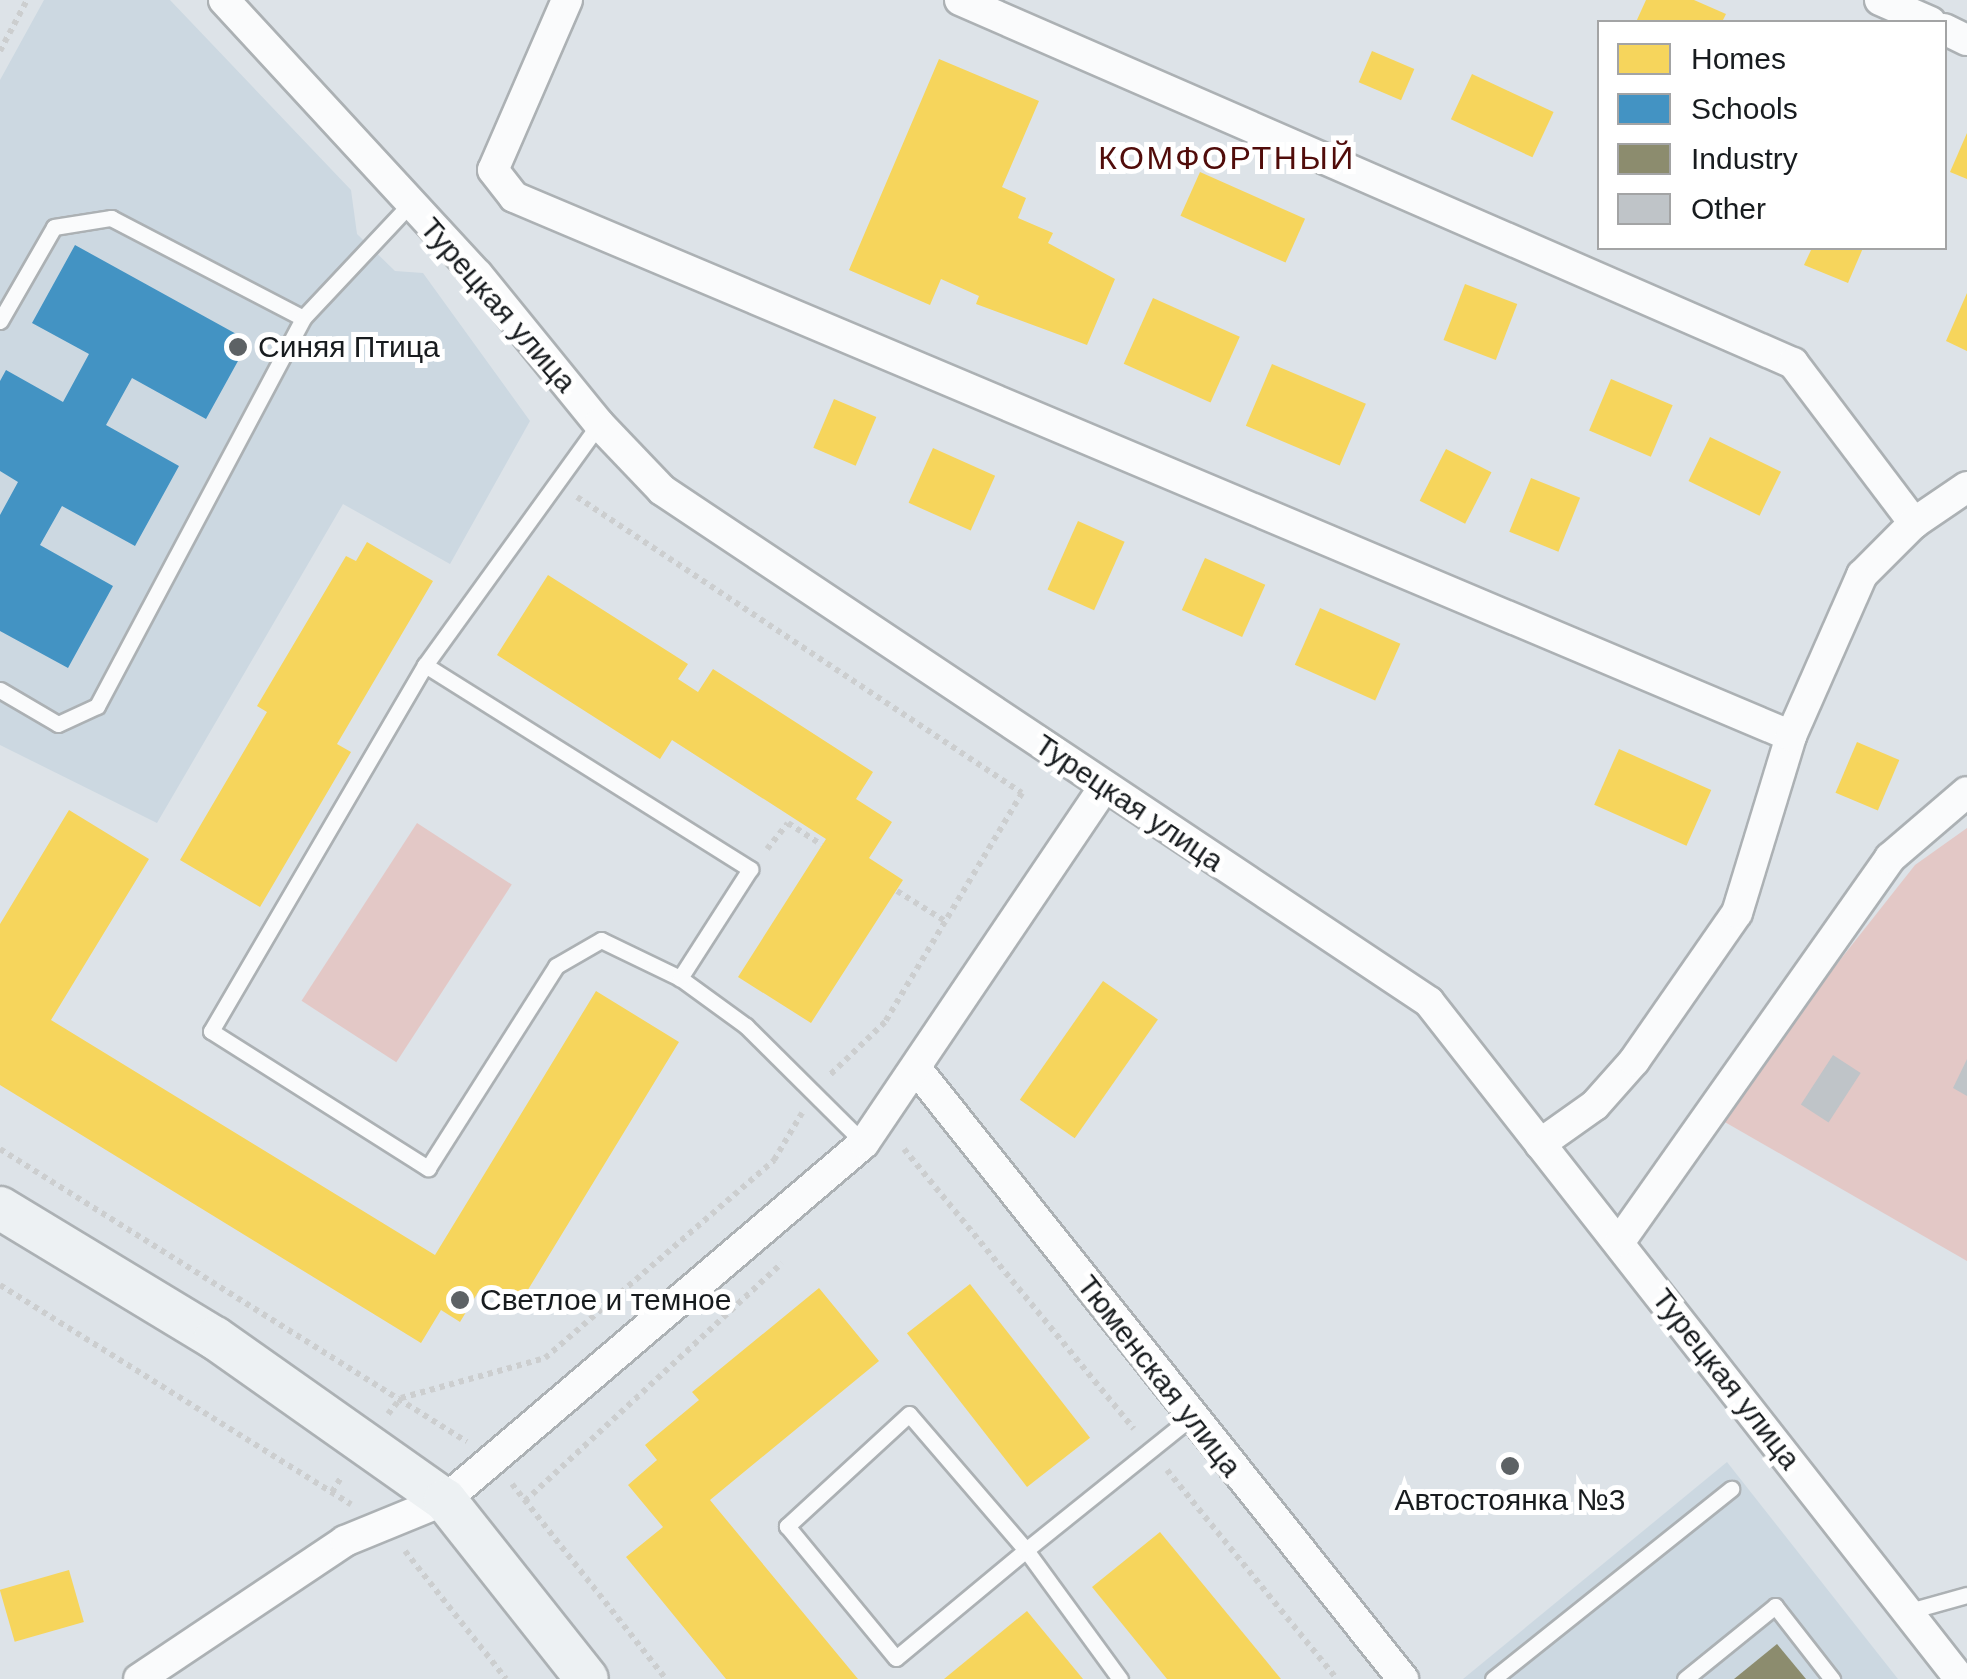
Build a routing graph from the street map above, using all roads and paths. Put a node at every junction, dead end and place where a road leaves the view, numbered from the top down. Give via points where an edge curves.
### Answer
1 (27, 0) edge
2 (224, 0) edge
3 (567, 0) edge
4 (960, 0) edge
5 (1880, 0) edge
6 (1925, 20) edge
7 (0, 51) edge
8 (410, 204) junction
9 (303, 318) junction
10 (0, 321) edge
11 (599, 424) junction
12 (1967, 486) edge
13 (1914, 523) junction
14 (425, 665) junction
15 (0, 690) edge
16 (1792, 736) junction
17 (1104, 787) junction
18 (1967, 792) edge
19 (822, 844) dead end
20 (750, 869) junction
21 (896, 890) dead end
22 (946, 921) dead end
23 (680, 978) junction
24 (918, 1070) junction
25 (864, 1144) junction
26 (1540, 1144) junction
27 (894, 1159) dead end
28 (0, 1208) edge
29 (1620, 1241) junction
30 (794, 1251) dead end
31 (0, 1285) edge
32 (1190, 1418) junction
33 (1151, 1450) junction
34 (1731, 1489) dead end
35 (445, 1500) junction
36 (526, 1501) dead end
37 (384, 1525) junction
38 (1026, 1550) junction
39 (1967, 1595) edge
40 (1906, 1612) junction
41 (140, 1679) edge
42 (506, 1679) edge
43 (586, 1679) edge
44 (1120, 1679) edge
45 (1337, 1679) edge
46 (1403, 1679) edge
47 (1494, 1679) edge
48 (1686, 1679) edge
49 (1832, 1679) edge
50 (1960, 1679) edge

1 - 7 path
2 - 8 street, Турецкая улица
3 - 16 street via 493,170 514,196
4 - 13 street via 1793,363
5 - 6 street
8 - 9 lane
8 - 11 street, Турецкая улица via 478,274
9 - 10 lane via 111,218 54,227
9 - 15 lane via 97,706 58,724
11 - 14 lane
11 - 17 street, Турецкая улица via 662,490
12 - 13 street
13 - 16 street via 1862,576
14 - 20 lane
14 - 23 lane via 211,1032 428,1168 556,966 601,940
16 - 26 street via 1737,913 1634,1062 1595,1106
17 - 24 street
17 - 26 street, Турецкая улица via 1429,1002
18 - 29 street via 1890,858
19 - 20 path via 788,823
20 - 23 lane
21 - 22 path
23 - 25 lane via 788,1064
24 - 25 street
24 - 32 street, Тюменская улица
25 - 35 street
26 - 29 street, Турецкая улица
27 - 33 path via 908,1146
28 - 35 main road via 215,1338
29 - 40 street, Турецкая улица
30 - 36 path
31 - 37 path
32 - 33 lane
32 - 46 street, Тюменская улица
33 - 38 lane
33 - 45 path
34 - 47 lane
35 - 37 street
35 - 43 main road
37 - 41 street via 345,1541
37 - 42 path
38 - 38 lane via 909,1414 787,1526 896,1658
38 - 44 lane
39 - 40 lane
40 - 50 street, Турецкая улица
48 - 49 lane via 1774,1606

